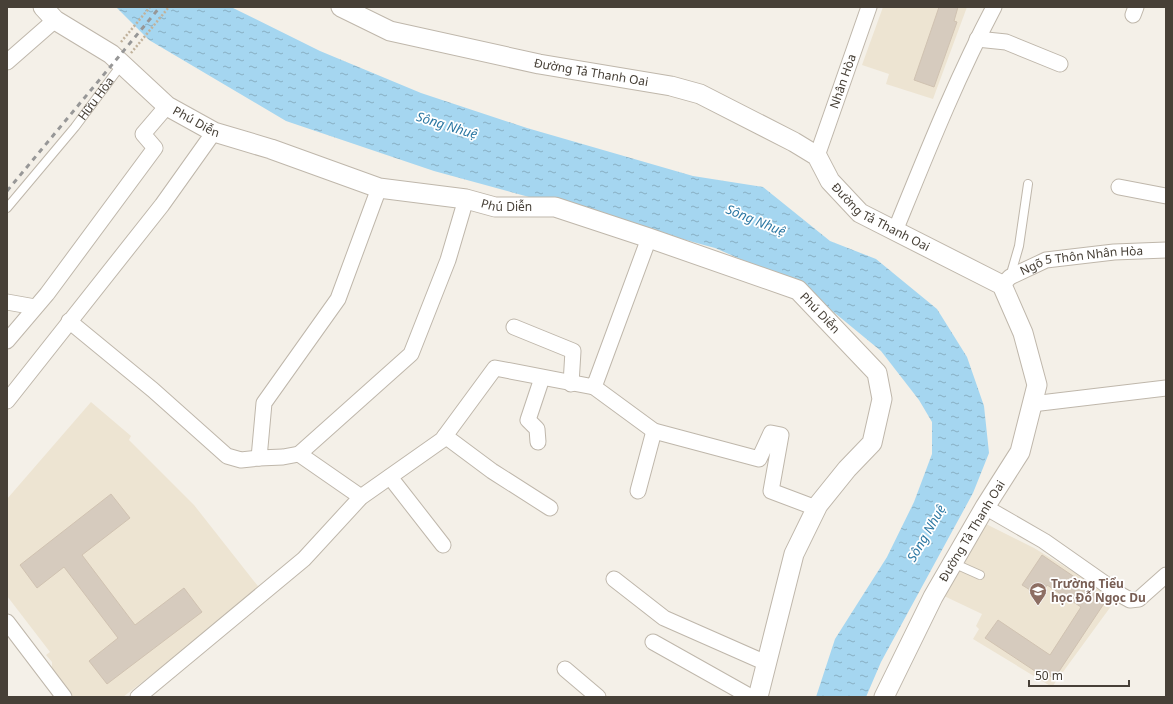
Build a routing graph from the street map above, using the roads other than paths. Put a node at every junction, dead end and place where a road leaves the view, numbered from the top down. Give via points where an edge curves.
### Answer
1 (341, 7) edge
2 (869, 7) edge
3 (994, 7) edge
4 (49, 14) edge
5 (978, 39) junction
6 (126, 59) junction
7 (7, 62) edge
8 (1060, 64) dead end
9 (167, 106) junction
10 (214, 132) junction
11 (817, 156) junction
12 (1028, 184) dead end
13 (1119, 187) dead end
14 (379, 188) junction
15 (1166, 196) edge
16 (466, 199) junction
17 (7, 208) edge
18 (895, 231) junction
19 (649, 238) junction
20 (1164, 246) edge
21 (1006, 281) junction
22 (7, 302) edge
23 (35, 307) junction
24 (69, 321) junction
25 (514, 327) dead end
26 (7, 341) edge
27 (542, 378) junction
28 (571, 384) junction
29 (594, 387) junction
30 (1166, 388) edge
31 (7, 400) edge
32 (1032, 404) junction
33 (654, 431) junction
34 (445, 436) junction
35 (538, 442) dead end
36 (299, 454) junction
37 (259, 458) junction
38 (390, 477) junction
39 (638, 491) dead end
40 (361, 497) junction
41 (985, 507) junction
42 (550, 508) dead end
43 (816, 508) junction
44 (444, 545) dead end
45 (953, 563) junction
46 (980, 575) dead end
47 (1166, 575) edge
48 (614, 579) dead end
49 (7, 622) edge
50 (653, 642) dead end
51 (766, 663) junction
52 (565, 669) dead end
53 (64, 697) edge
54 (138, 697) edge
55 (598, 697) edge
56 (751, 697) edge
57 (758, 697) edge
58 (884, 697) edge

1 - 11 street, Đường Tả Thanh Oai via 390,31 539,64 671,86 700,94
2 - 11 street, Nhân Hòa
3 - 5 street
4 - 6 street via 111,54
4 - 7 street
5 - 8 street via 1006,42
5 - 18 street via 940,120
6 - 9 street, Phú Diễn
6 - 17 lane, Hữu Hòa
9 - 10 street, Phú Diễn
9 - 23 street via 144,134 155,148
10 - 14 street, Phú Diễn via 271,149
10 - 24 street via 162,205
11 - 18 street, Đường Tả Thanh Oai via 830,181 860,213
12 - 21 lane via 1019,246
13 - 15 street
14 - 16 street, Phú Diễn
14 - 37 street via 338,299 264,403
16 - 19 street, Phú Diễn via 495,207 555,207
16 - 36 street via 448,260 412,354
18 - 21 street, Đường Tả Thanh Oai
19 - 29 street
19 - 43 street, Phú Diễn via 798,290 877,373 882,399 872,443
20 - 21 street, Ngõ 5 Thôn Nhân Hòa via 1046,260
21 - 32 street, Đường Tả Thanh Oai via 1037,384
22 - 23 street
23 - 26 street
24 - 31 street
24 - 37 street via 153,390 221,452 234,459
25 - 28 street via 573,352
27 - 28 street
27 - 34 street via 495,368
27 - 35 street via 528,420 537,429
28 - 29 street
29 - 33 street
30 - 32 street
32 - 41 street, Đường Tả Thanh Oai via 1020,452
33 - 39 street
33 - 43 street via 759,459 771,433 781,435 771,491
34 - 38 street
34 - 42 street via 492,471
36 - 37 street
36 - 40 street
38 - 40 street
38 - 44 street
40 - 54 street via 304,560
41 - 45 street, Đường Tả Thanh Oai
41 - 47 street via 1044,541 1130,600 1139,599
43 - 51 street via 794,554
45 - 46 lane
45 - 58 street, Đường Tả Thanh Oai via 933,597
48 - 51 street via 664,618
49 - 53 street
50 - 56 street
51 - 57 street
52 - 55 street

